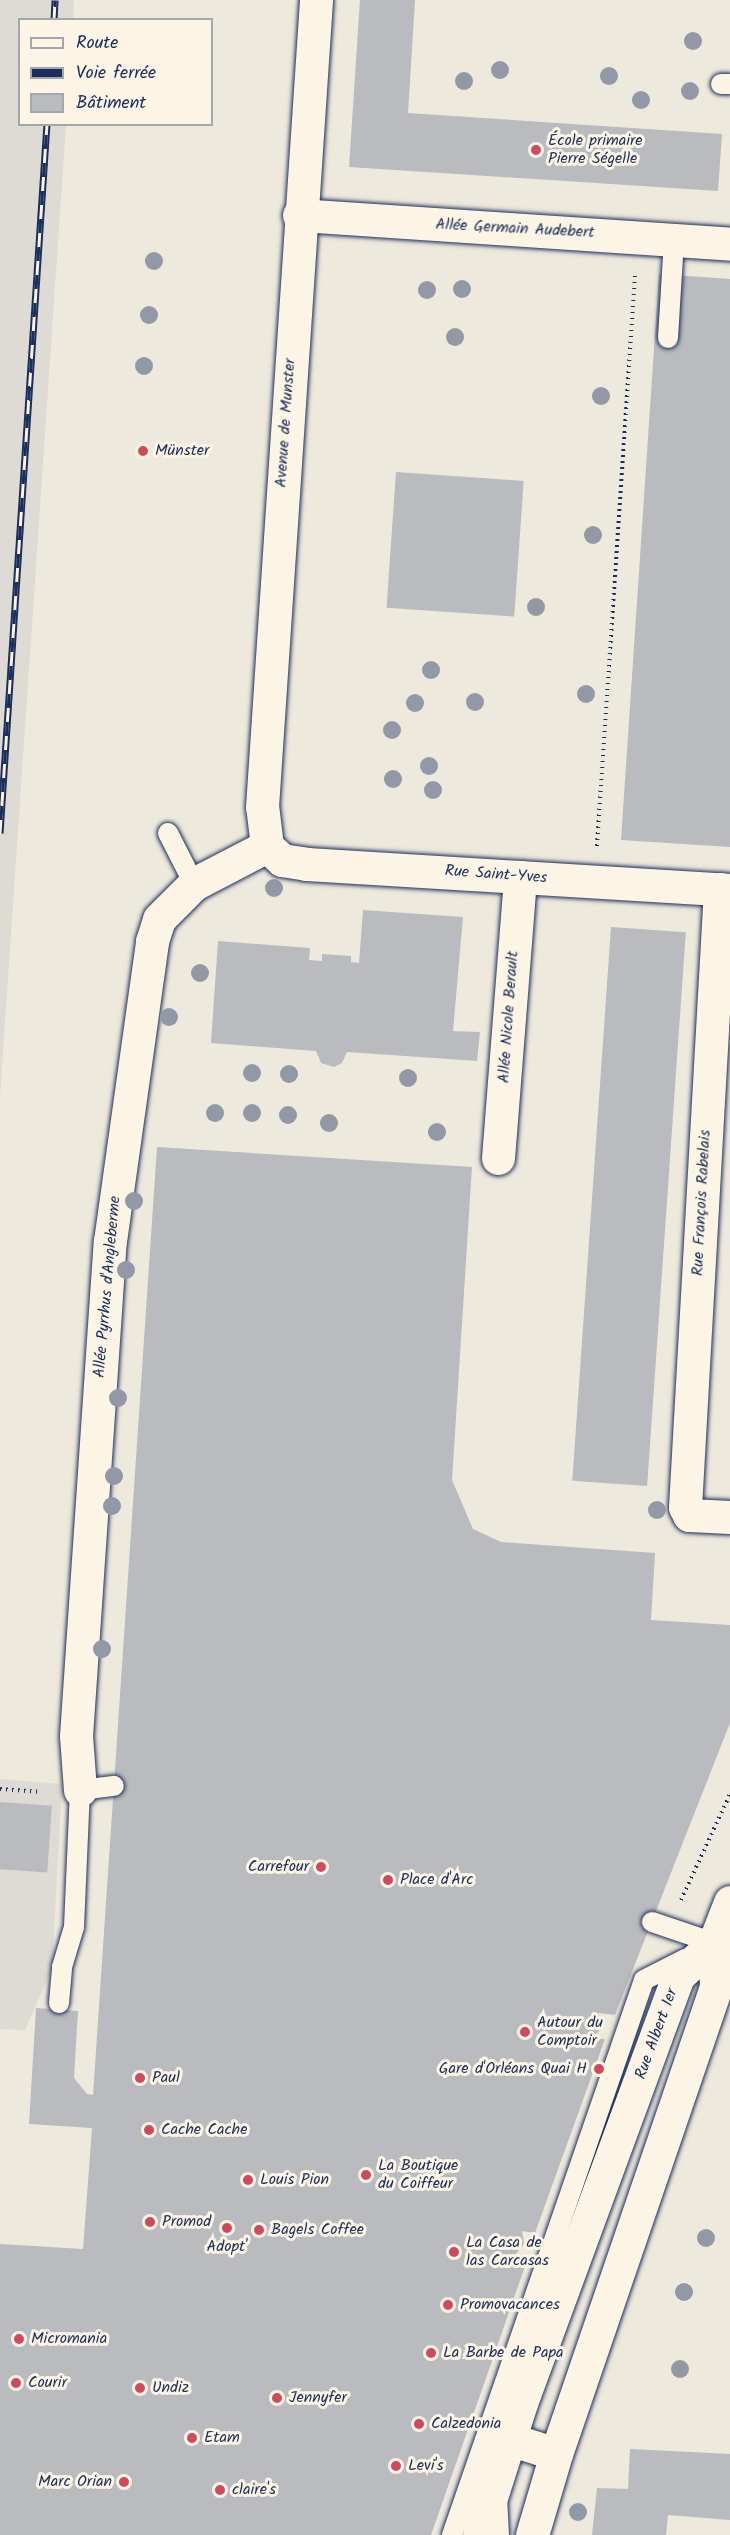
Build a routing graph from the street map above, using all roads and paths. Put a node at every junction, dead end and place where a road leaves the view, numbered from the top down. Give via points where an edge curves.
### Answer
1 (316, 0) edge
2 (299, 215) junction
3 (674, 240) junction
4 (730, 244) edge
5 (635, 272) dead end
6 (668, 338) dead end
7 (168, 833) dead end
8 (267, 846) junction
9 (520, 877) junction
10 (594, 881) junction
11 (194, 884) junction
12 (725, 890) edge
13 (498, 1158) dead end
14 (730, 1517) edge
15 (114, 1786) dead end
16 (80, 1790) junction
17 (730, 1794) edge
18 (730, 1902) edge
19 (678, 1908) dead end
20 (651, 1922) dead end
21 (722, 1948) edge
22 (59, 2003) dead end
23 (487, 2434) junction
24 (556, 2454) junction
25 (475, 2475) junction
26 (452, 2535) edge
27 (479, 2535) edge
28 (499, 2535) edge
29 (532, 2535) edge

1 - 2 street, Avenue de Munster
2 - 3 street, Allée Germain Audebert
2 - 8 street, Avenue de Munster via 262,807
3 - 4 street, Allée Germain Audebert
3 - 6 lane
5 - 10 path
7 - 11 lane
8 - 9 street, Rue Saint-Yves via 282,860 307,864
8 - 11 street, Allée Pyrrhus d'Angleberme
9 - 10 street, Rue Saint-Yves
9 - 13 street, Allée Nicole Berault
10 - 12 street, Rue Saint-Yves
11 - 16 street, Allée Pyrrhus d'Angleberme via 159,919 152,940 110,1241 76,1736
12 - 14 street, Rue François Rabelais via 685,1507 689,1515
15 - 16 lane
16 - 22 lane via 74,1927 62,1967
17 - 19 path
18 - 21 street
20 - 21 lane
21 - 23 street, Rue Albert 1er via 678,1976
21 - 24 street via 716,1988
23 - 24 street
23 - 25 street, Rue Albert 1er
24 - 29 street
25 - 26 lane
25 - 27 street, Rue Albert 1er
25 - 28 lane

